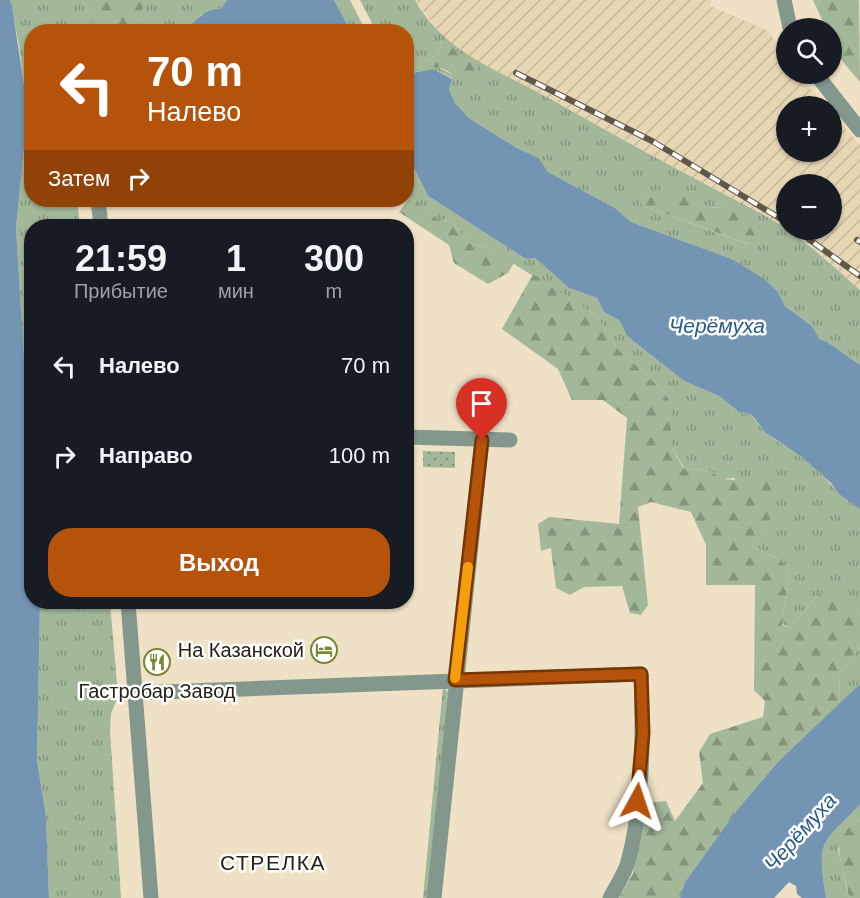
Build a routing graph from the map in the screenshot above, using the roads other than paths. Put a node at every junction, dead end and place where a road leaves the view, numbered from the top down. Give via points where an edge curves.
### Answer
1 (784, 0) edge
2 (788, 18) edge
3 (824, 84) edge
4 (860, 130) edge
5 (414, 437) edge
6 (482, 440) junction
7 (510, 441) dead end
8 (129, 609) edge
9 (455, 680) junction
10 (135, 693) junction
11 (151, 898) edge
12 (434, 898) edge
13 (610, 898) edge

1 - 2 street
3 - 4 street
5 - 6 street
6 - 7 street
6 - 9 street
8 - 10 street
9 - 10 street
9 - 12 street
9 - 13 street via 641,674 643,733 634,830 626,867
10 - 11 street

